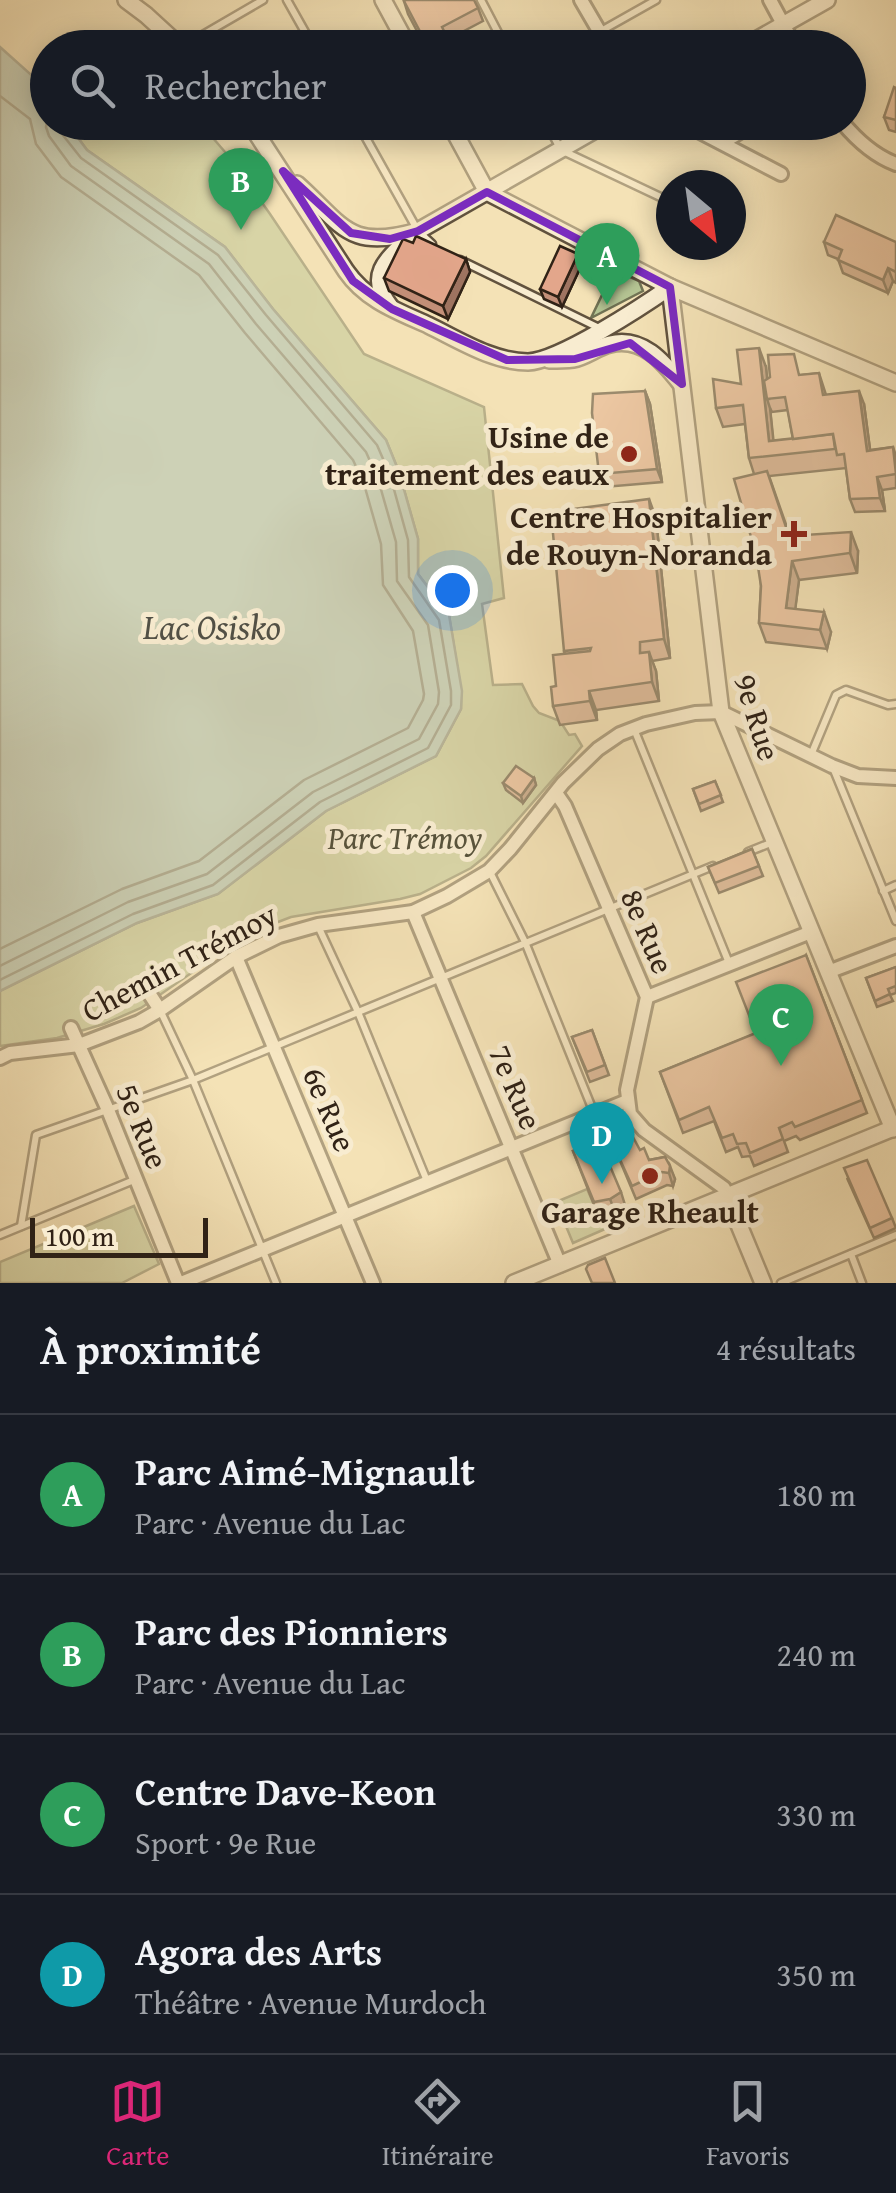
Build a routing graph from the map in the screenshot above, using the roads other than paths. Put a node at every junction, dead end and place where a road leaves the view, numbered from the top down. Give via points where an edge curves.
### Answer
1 (126, 0) edge
2 (262, 0) edge
3 (287, 0) edge
4 (383, 0) edge
5 (481, 0) edge
6 (581, 0) edge
7 (656, 0) edge
8 (770, 0) edge
9 (828, 0) edge
10 (783, 24) junction
11 (162, 30) edge
12 (212, 30) edge
13 (304, 30) edge
14 (399, 30) edge
15 (497, 30) edge
16 (599, 30) edge
17 (604, 30) edge
18 (773, 30) edge
19 (786, 30) edge
20 (261, 140) edge
21 (366, 140) edge
22 (459, 140) edge
23 (556, 140) edge
24 (578, 140) edge
25 (718, 140) edge
26 (733, 140) edge
27 (857, 140) edge
28 (726, 144) junction
29 (561, 150) junction
30 (896, 164) edge
31 (283, 171) junction
32 (781, 174) dead end
33 (487, 192) junction
34 (656, 195) edge
35 (418, 231) junction
36 (435, 248) edge
37 (452, 256) edge
38 (670, 287) junction
39 (392, 309) junction
40 (602, 330) junction
41 (540, 360) junction
42 (896, 382) edge
43 (682, 384) junction
44 (896, 704) edge
45 (721, 712) junction
46 (634, 728) junction
47 (811, 756) junction
48 (832, 766) junction
49 (896, 778) edge
50 (556, 794) junction
51 (774, 842) junction
52 (742, 854) edge
53 (726, 861) edge
54 (489, 871) junction
55 (694, 874) junction
56 (896, 886) edge
57 (883, 891) junction
58 (609, 908) junction
59 (413, 912) junction
60 (896, 922) edge
61 (318, 924) junction
62 (812, 932) junction
63 (525, 942) junction
64 (896, 946) edge
65 (236, 957) junction
66 (730, 964) junction
67 (828, 972) junction
68 (440, 976) junction
69 (149, 992) dead end
70 (647, 997) junction
71 (160, 1010) junction
72 (358, 1012) junction
73 (71, 1028) dead end
74 (79, 1045) junction
75 (274, 1047) junction
76 (0, 1058) edge
77 (193, 1080) junction
78 (627, 1101) junction
79 (108, 1110) junction
80 (595, 1114) junction
81 (895, 1131) edge
82 (511, 1148) junction
83 (135, 1180) junction
84 (428, 1182) junction
85 (727, 1196) junction
86 (345, 1216) junction
87 (22, 1226) junction
88 (0, 1234) edge
89 (896, 1236) edge
90 (263, 1250) junction
91 (850, 1254) junction
92 (560, 1264) junction
93 (180, 1283) edge
94 (276, 1283) edge
95 (372, 1283) edge
96 (514, 1283) edge
97 (567, 1283) edge
98 (764, 1283) edge
99 (780, 1283) edge
100 (862, 1283) edge

1 - 11 street
2 - 12 lane
3 - 13 lane
4 - 14 street
5 - 15 lane
6 - 16 street
7 - 17 lane
8 - 10 street
9 - 10 street
10 - 18 street
10 - 19 street
20 - 31 street
21 - 35 lane
22 - 33 street
23 - 29 lane
24 - 29 street
25 - 28 street
26 - 28 lane
27 - 30 street
28 - 32 street
29 - 33 street
29 - 34 lane
31 - 35 street via 350,233 390,239
31 - 39 street via 353,281
33 - 35 street
33 - 38 street
35 - 36 lane
35 - 39 street via 381,267 381,292
37 - 40 lane
38 - 40 street
38 - 42 street
38 - 43 street, 9e Rue
39 - 41 street via 492,355
40 - 41 street
41 - 43 street via 574,359 630,342 665,363
43 - 45 street, 9e Rue
44 - 47 lane via 841,691
45 - 46 street, Chemin Trémoy
45 - 47 street
45 - 51 street, 9e Rue
46 - 50 street, Chemin Trémoy via 598,749
46 - 55 lane
47 - 48 street
48 - 49 street via 858,776
48 - 57 lane
50 - 54 street, Chemin Trémoy
50 - 58 street, 8e Rue
51 - 52 lane
51 - 62 street, 9e Rue
53 - 55 lane
54 - 59 street, Chemin Trémoy
54 - 63 lane
55 - 58 lane
55 - 66 lane
56 - 57 lane
57 - 60 lane
58 - 63 lane
58 - 70 street, 8e Rue
59 - 61 street, Chemin Trémoy
59 - 68 street, 7e Rue
61 - 65 street, Chemin Trémoy
61 - 72 lane
62 - 66 street
62 - 67 street, 9e Rue
63 - 68 lane
63 - 80 lane
64 - 67 street
65 - 71 street, Chemin Trémoy
65 - 75 street, 6e Rue
66 - 70 street
67 - 81 street, 9e Rue
68 - 72 lane
68 - 82 street, 7e Rue
69 - 71 street
70 - 78 street, 8e Rue
71 - 74 street, Chemin Trémoy
71 - 77 lane
72 - 75 lane
72 - 84 lane
73 - 74 street, 5e Rue
74 - 76 street, Chemin Trémoy
74 - 79 street, 5e Rue
75 - 77 lane
75 - 86 street, 6e Rue
77 - 79 lane
77 - 90 lane
78 - 80 street
78 - 85 street via 638,1126
79 - 83 street, 5e Rue
79 - 87 lane via 36,1135
80 - 82 street
81 - 85 street
82 - 84 street
82 - 92 street, 7e Rue
83 - 87 lane
83 - 93 street, 5e Rue
84 - 86 street
85 - 92 street
85 - 98 street
86 - 90 street
86 - 95 street, 6e Rue
87 - 88 lane
89 - 91 lane
90 - 93 street
90 - 94 lane
91 - 99 lane
91 - 100 lane
92 - 96 street
92 - 97 street, 7e Rue

